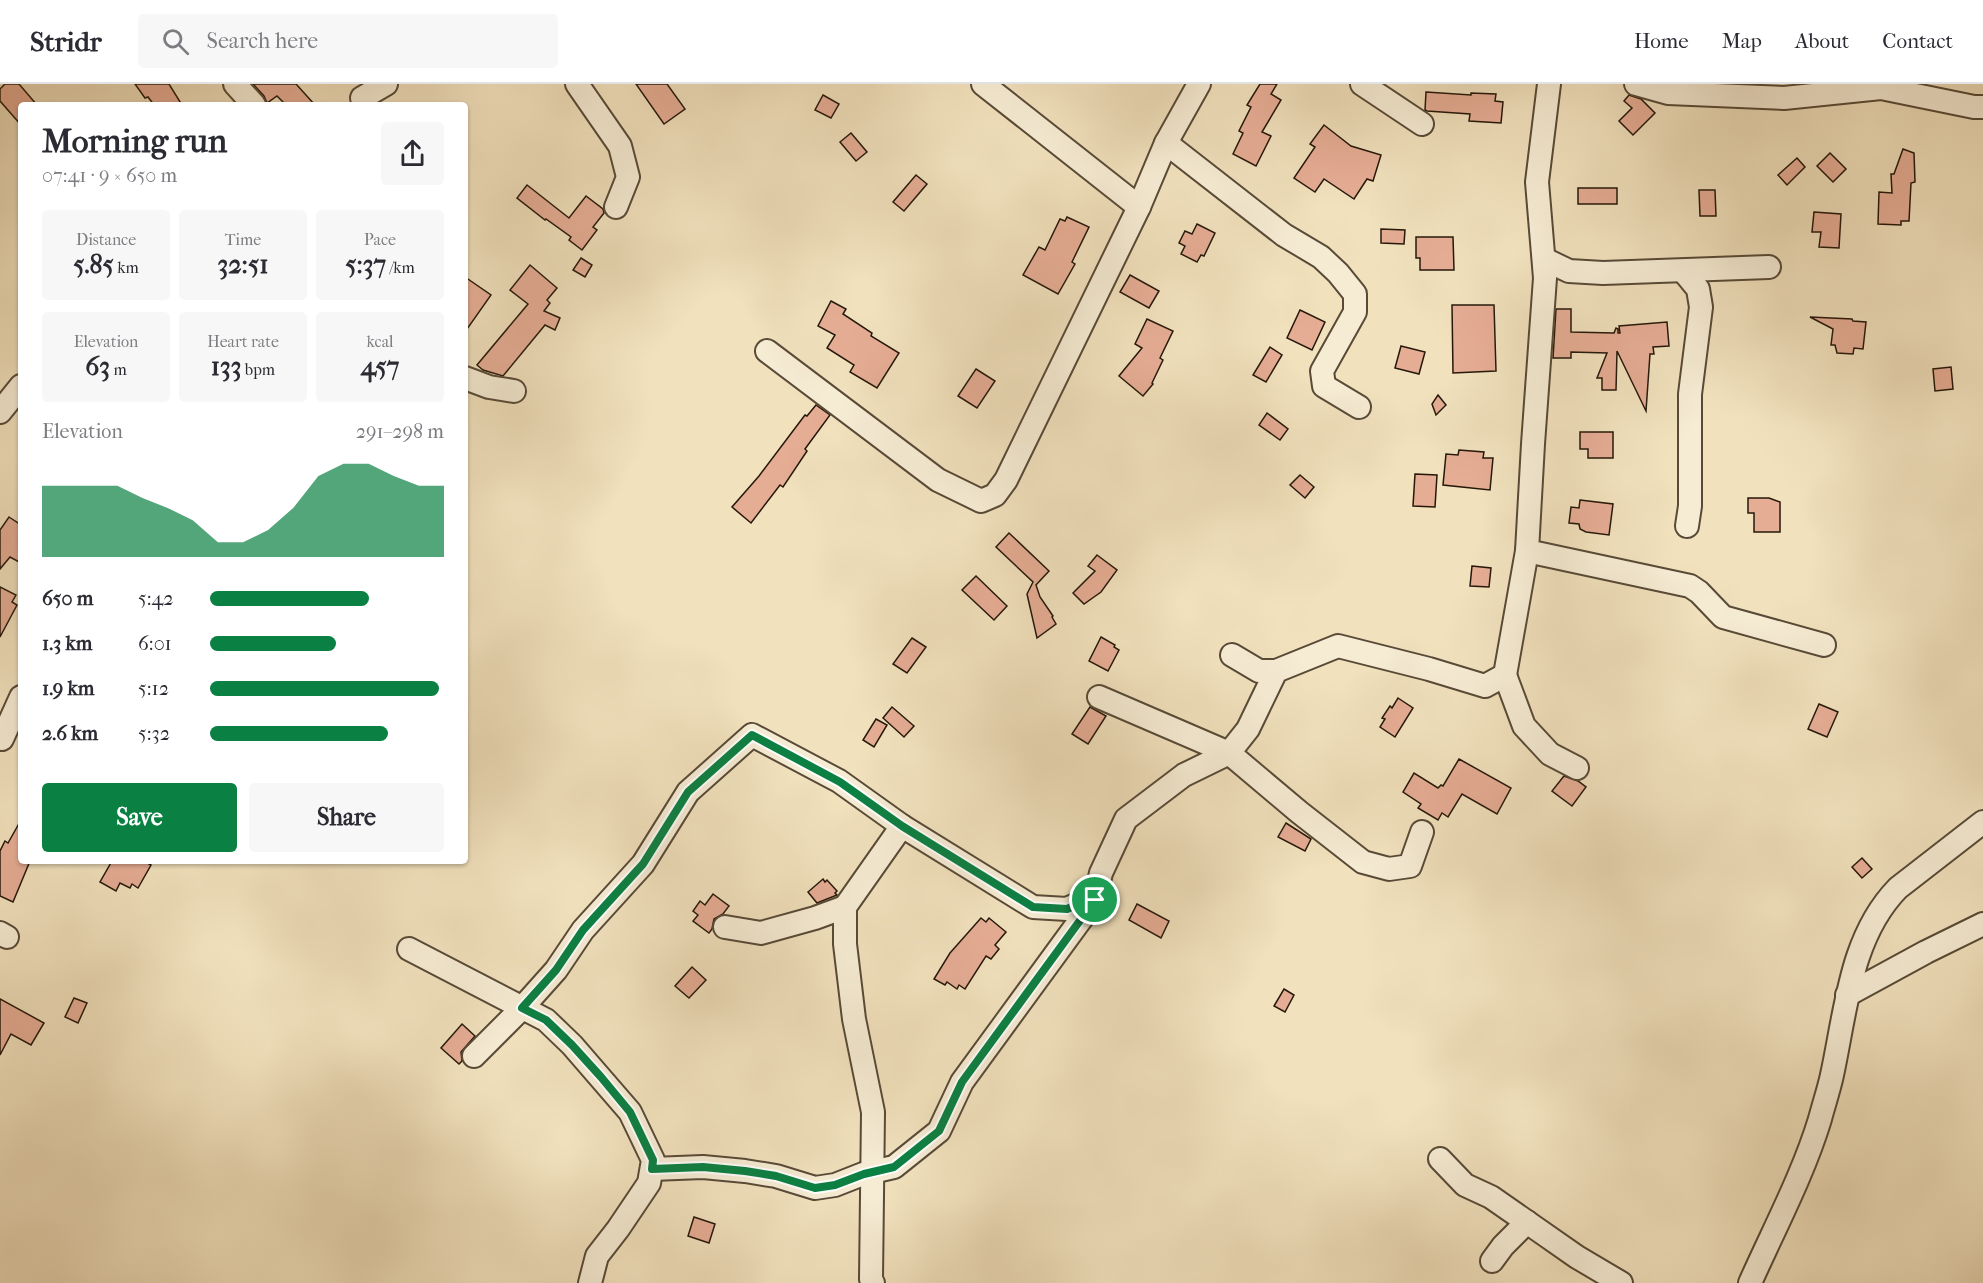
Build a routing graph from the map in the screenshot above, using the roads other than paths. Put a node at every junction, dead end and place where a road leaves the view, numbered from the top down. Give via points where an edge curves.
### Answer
1 (235, 84) edge
2 (386, 84) edge
3 (577, 84) edge
4 (983, 84) edge
5 (1199, 84) edge
6 (1362, 84) edge
7 (1549, 84) edge
8 (1636, 84) edge
9 (360, 96) edge
10 (251, 102) edge
11 (1983, 107) edge
12 (1422, 124) dead end
13 (1166, 143) junction
14 (616, 207) dead end
15 (1139, 207) junction
16 (1544, 259) junction
17 (1769, 267) dead end
18 (1684, 272) junction
19 (768, 351) dead end
20 (468, 379) edge
21 (18, 390) edge
22 (514, 391) dead end
23 (1359, 407) dead end
24 (0, 412) edge
25 (1687, 526) dead end
26 (1527, 551) junction
27 (1824, 645) dead end
28 (1232, 654) dead end
29 (1276, 671) junction
30 (1505, 675) junction
31 (1098, 697) dead end
32 (18, 707) edge
33 (8, 742) edge
34 (1229, 753) junction
35 (1577, 768) dead end
36 (1983, 822) edge
37 (902, 826) junction
38 (1422, 832) dead end
39 (1095, 900) junction
40 (845, 907) junction
41 (1983, 924) edge
42 (724, 927) dead end
43 (409, 949) dead end
44 (1847, 995) junction
45 (522, 1008) junction
46 (474, 1056) dead end
47 (1440, 1159) dead end
48 (652, 1169) junction
49 (872, 1172) junction
50 (1527, 1222) junction
51 (1492, 1261) dead end
52 (590, 1283) edge
53 (873, 1283) edge
54 (1621, 1283) edge
55 (1750, 1283) edge

1 - 10 street
2 - 9 street
3 - 14 street via 620,146 628,177
4 - 15 street
5 - 13 street
6 - 12 street
7 - 16 street via 1537,182
8 - 11 street via 1668,93 1784,98 1881,88
13 - 15 street
13 - 23 street via 1284,236 1321,257 1355,294 1355,312 1322,371 1324,386
15 - 19 street via 1006,480 995,495 981,501 939,480
16 - 18 street via 1569,271
16 - 26 street
17 - 18 street
18 - 25 street via 1698,289 1701,307 1690,394
20 - 22 street
21 - 24 street
26 - 27 street via 1690,585 1723,617
26 - 30 street
28 - 29 street via 1259,671
29 - 30 street via 1338,646 1485,686
29 - 34 street via 1248,729
30 - 35 street via 1524,726 1550,754
31 - 34 street
32 - 33 street
34 - 38 street via 1364,862 1389,869 1410,866
34 - 39 street via 1184,776 1126,819 1101,873
36 - 44 street via 1887,899 1868,930
37 - 39 street via 1033,907 1067,909
37 - 40 street
37 - 45 street via 840,782 752,735 688,792 643,864 583,930 556,970
39 - 49 street via 962,1082 939,1131 894,1167
40 - 42 street via 761,933
40 - 49 street via 854,1019 873,1112
41 - 44 street
43 - 45 street
44 - 55 street via 1832,1077 1819,1122
45 - 46 street
45 - 48 street via 559,1032 630,1112 653,1160
47 - 50 street via 1465,1185 1491,1197
48 - 49 street via 703,1167 745,1171 815,1188
48 - 52 street via 649,1183 597,1256
49 - 53 street
50 - 51 street
50 - 54 street

